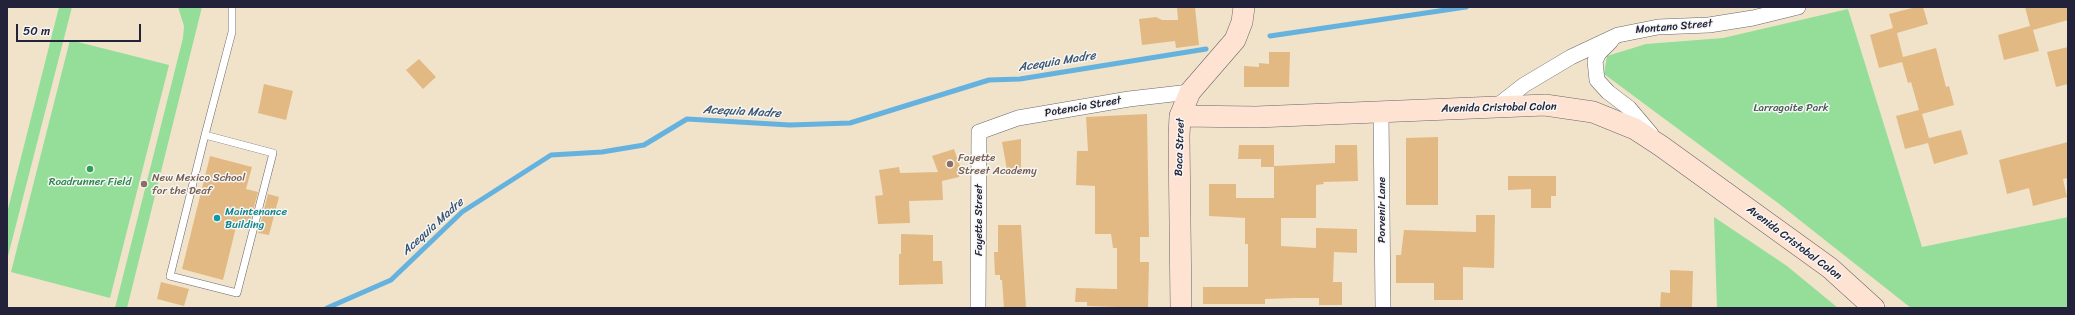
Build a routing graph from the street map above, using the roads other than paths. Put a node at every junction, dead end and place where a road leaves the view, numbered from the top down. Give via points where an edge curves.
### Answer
1 (232, 7) edge
2 (1244, 7) edge
3 (1798, 7) edge
4 (1618, 35) junction
5 (1196, 85) junction
6 (1497, 106) junction
7 (1381, 112) junction
8 (1180, 116) junction
9 (979, 132) joint
10 (206, 135) junction
11 (1660, 146) junction
12 (978, 308) edge
13 (1181, 308) edge
14 (1383, 308) edge
15 (1874, 308) edge

1 - 10 lane via 232,32
2 - 5 street, Baca Street via 1242,22 1235,40
3 - 4 street, Montano Street via 1709,25 1658,27
4 - 6 street, Montano Street via 1571,57
4 - 11 street via 1599,53 1595,61 1596,80 1629,108
5 - 8 street, Baca Street
5 - 9 street, Potencia Street via 1018,118
6 - 7 street, Avenida Cristobal Colon
6 - 11 street, Avenida Cristobal Colon via 1546,105 1592,112 1635,130
7 - 8 street, Avenida Cristobal Colon via 1256,117
7 - 14 street, Porvenir Lane
8 - 13 street, Baca Street
9 - 12 street, Fayette Street
10 - 10 lane via 273,153 237,293 170,276
11 - 15 street, Avenida Cristobal Colon via 1830,268

